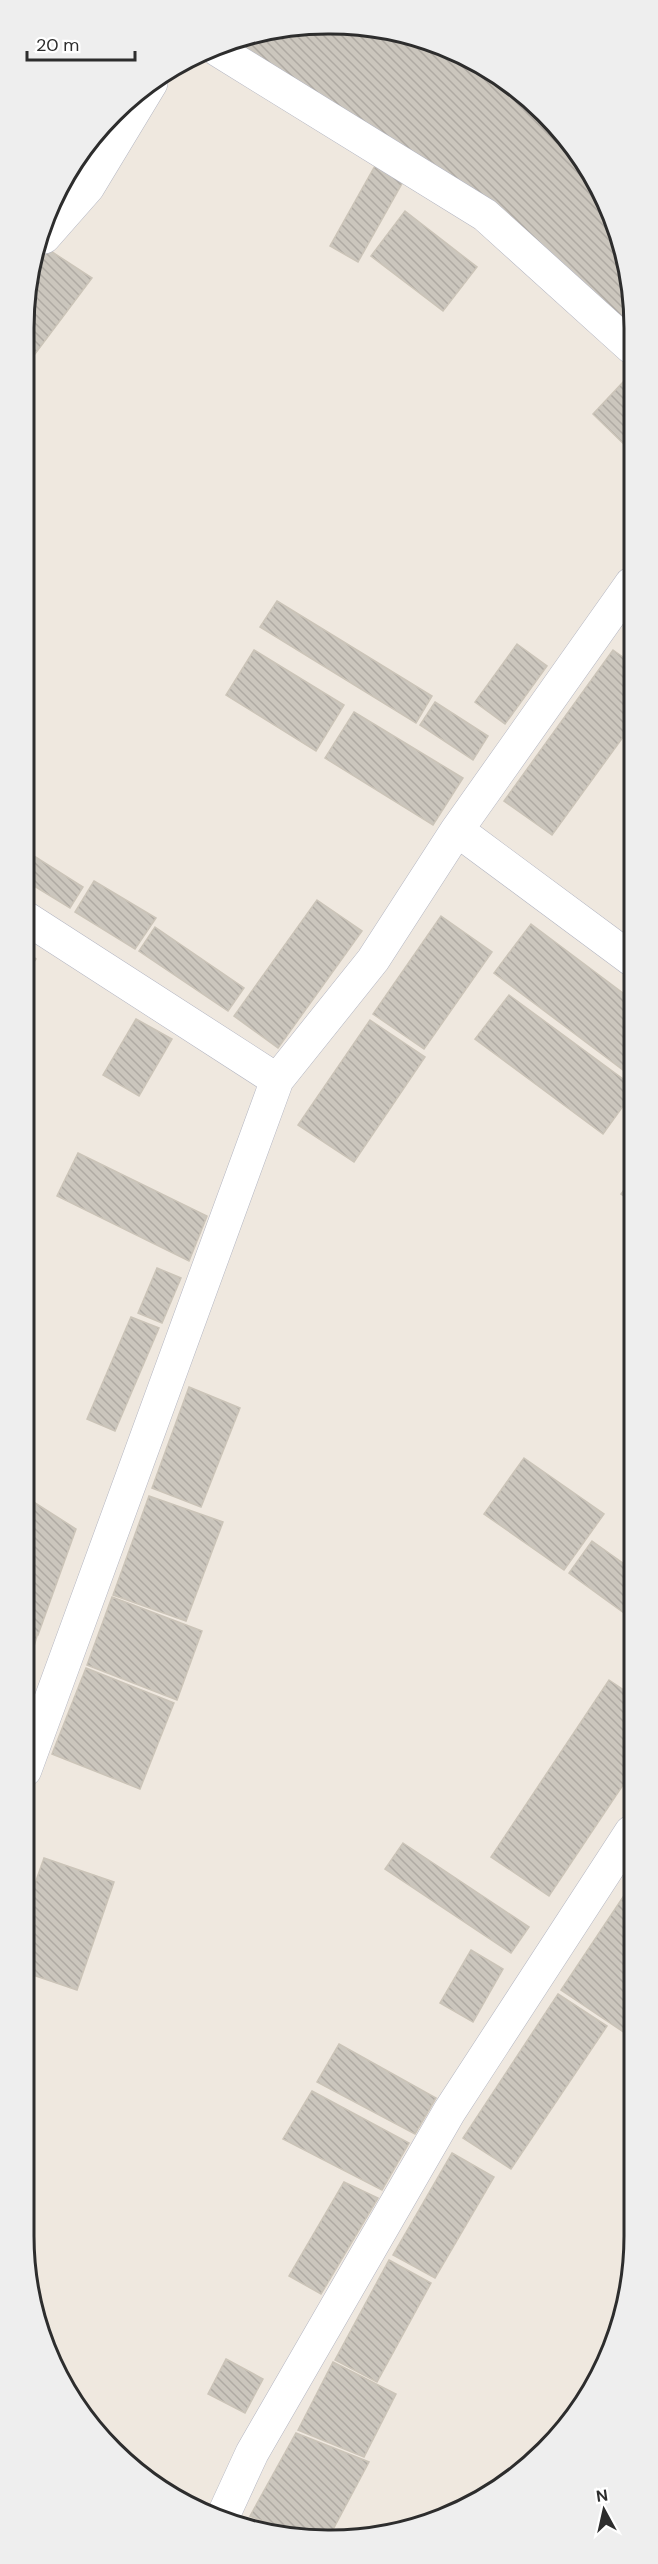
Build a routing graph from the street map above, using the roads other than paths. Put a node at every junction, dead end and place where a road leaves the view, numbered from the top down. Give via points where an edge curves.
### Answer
1 (224, 54) edge
2 (137, 106) edge
3 (53, 227) edge
4 (624, 340) edge
5 (624, 594) edge
6 (457, 830) junction
7 (34, 923) edge
8 (624, 954) edge
9 (277, 1080) junction
10 (34, 1745) edge
11 (624, 1843) edge
12 (225, 2511) edge

1 - 4 street via 485,215
2 - 3 street via 88,187
5 - 6 street
6 - 8 street
6 - 9 street via 373,960
7 - 9 street
9 - 10 street
11 - 12 street via 448,2112 252,2453

